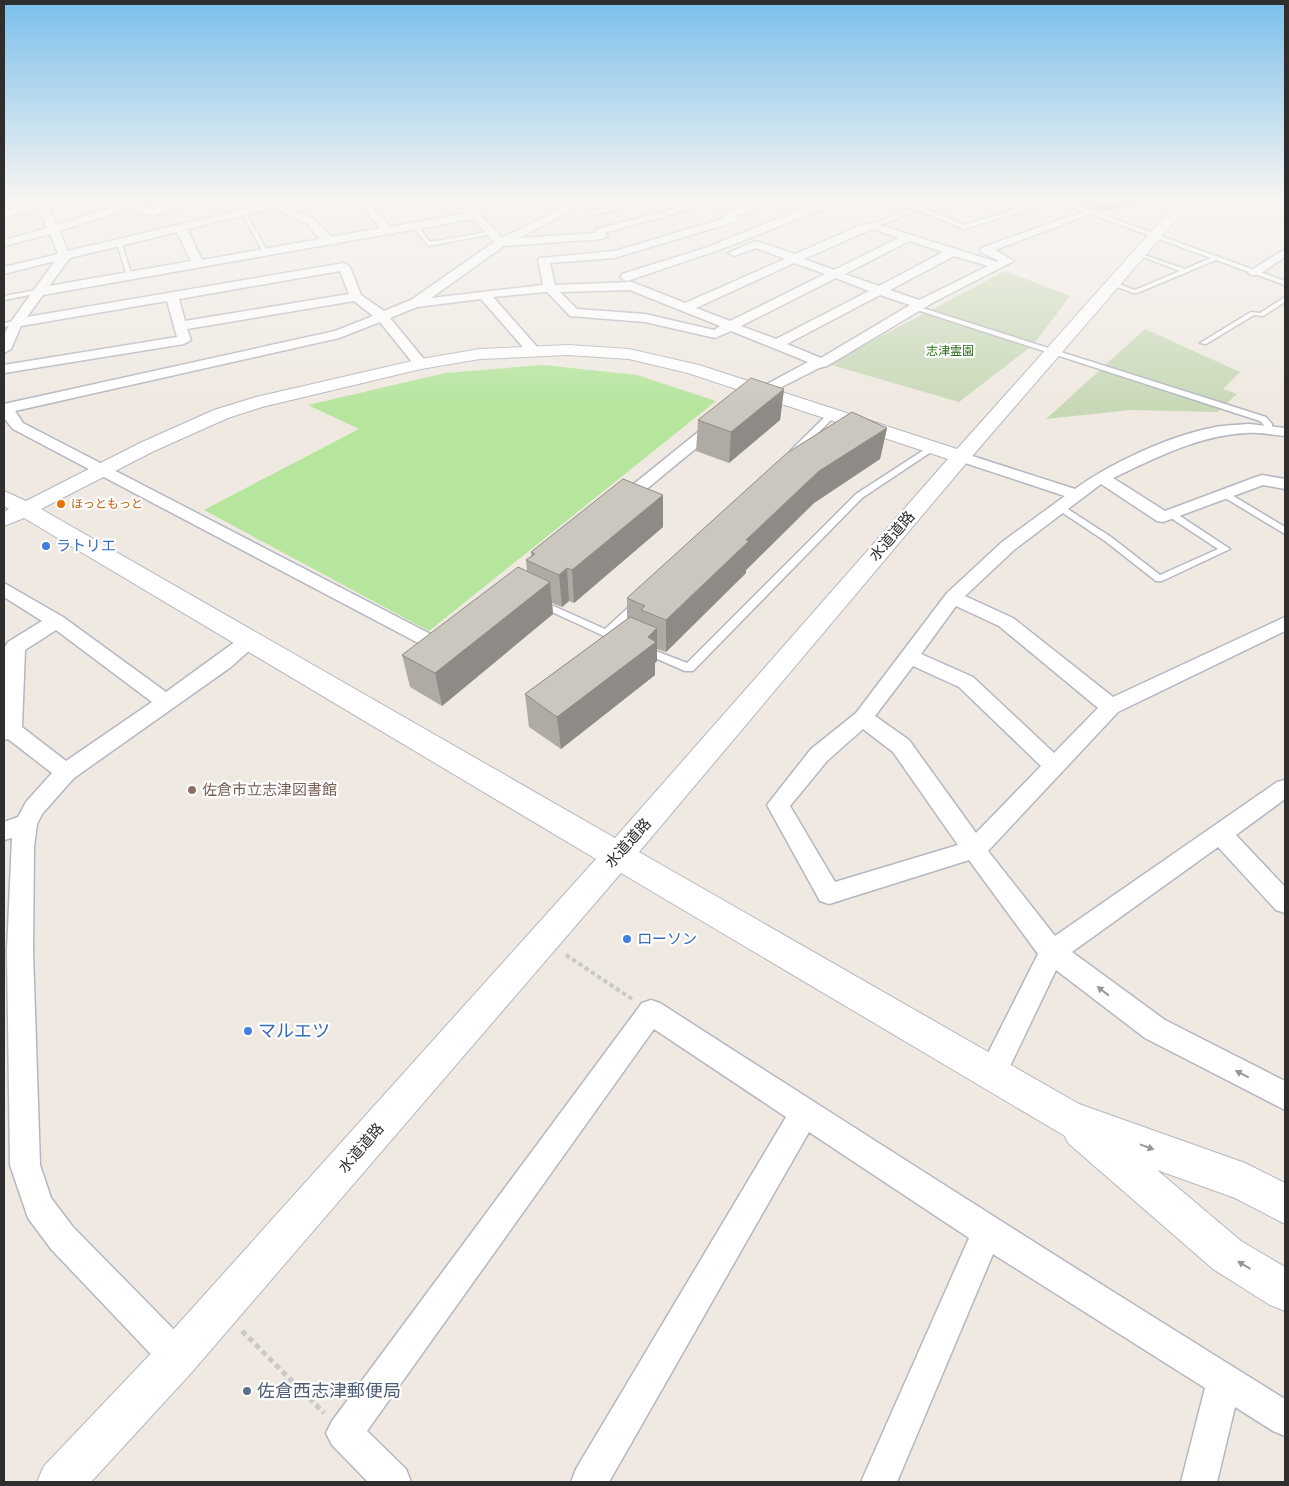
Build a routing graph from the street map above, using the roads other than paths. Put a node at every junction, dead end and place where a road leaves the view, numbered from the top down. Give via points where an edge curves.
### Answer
1 (56, 267) edge
2 (127, 267) edge
3 (179, 267) edge
4 (342, 267) edge
5 (344, 267) edge
6 (460, 267) edge
7 (546, 267) edge
8 (603, 267) edge
9 (622, 267) edge
10 (629, 267) edge
11 (635, 267) edge
12 (775, 267) edge
13 (816, 267) edge
14 (847, 267) edge
15 (923, 267) edge
16 (995, 267) edge
17 (1128, 267) edge
18 (1176, 267) edge
19 (1194, 267) edge
20 (1241, 267) edge
21 (1261, 267) edge
22 (624, 270) junction
23 (1186, 271) junction
24 (1254, 272) junction
25 (834, 274) junction
26 (130, 276) junction
27 (657, 282) dead end
28 (1285, 283) edge
29 (1113, 284) junction
30 (550, 288) junction
31 (880, 290) junction
32 (37, 292) junction
33 (484, 294) junction
34 (172, 296) junction
35 (356, 297) junction
36 (4, 298) edge
37 (1285, 299) edge
38 (415, 303) junction
39 (919, 306) junction
40 (686, 308) junction
41 (382, 316) junction
42 (10, 324) edge
43 (180, 326) junction
44 (731, 326) junction
45 (1204, 342) dead end
46 (777, 344) junction
47 (4, 348) edge
48 (533, 350) junction
49 (1053, 352) junction
50 (822, 363) junction
51 (421, 364) junction
52 (4, 369) edge
53 (761, 391) junction
54 (5, 409) edge
55 (832, 415) junction
56 (1268, 429) junction
57 (1285, 432) edge
58 (947, 452) junction
59 (790, 456) edge
60 (101, 470) junction
61 (1101, 477) junction
62 (1285, 484) edge
63 (1225, 494) junction
64 (1077, 495) junction
65 (1060, 507) junction
66 (11, 509) edge
67 (1171, 514) junction
68 (604, 515) edge
69 (1285, 532) edge
70 (5, 590) edge
71 (953, 597) junction
72 (529, 598) edge
73 (642, 600) edge
74 (56, 622) junction
75 (1285, 623) edge
76 (455, 637) edge
77 (250, 640) junction
78 (634, 645) edge
79 (909, 656) junction
80 (166, 702) junction
81 (1111, 707) junction
82 (863, 718) junction
83 (8, 731) edge
84 (1054, 766) junction
85 (66, 772) junction
86 (1285, 788) edge
87 (15, 827) edge
88 (1221, 835) junction
89 (975, 849) junction
90 (618, 855) junction
91 (1285, 903) edge
92 (1052, 952) junction
93 (12, 954) edge
94 (991, 1074) junction
95 (1285, 1096) edge
96 (805, 1112) junction
97 (1068, 1119) junction
98 (1285, 1204) edge
99 (987, 1232) junction
100 (1285, 1290) edge
101 (177, 1357) junction
102 (1224, 1381) junction
103 (1285, 1419) edge
104 (60, 1482) edge
105 (393, 1482) edge
106 (589, 1482) edge
107 (879, 1482) edge
108 (1199, 1482) edge

1 - 32 street
2 - 26 lane
3 - 26 street
4 - 34 street
5 - 35 street
6 - 38 street
7 - 30 street
8 - 22 street
9 - 22 street
10 - 22 street
11 - 22 street
12 - 40 street
13 - 25 street
14 - 25 street
15 - 31 street
16 - 39 street
17 - 29 street, 水道道路
18 - 23 lane
19 - 23 lane
20 - 24 lane
21 - 24 street
22 - 27 street
22 - 30 street
22 - 40 street
23 - 29 lane via 1136,292
24 - 28 lane
25 - 31 street
25 - 44 street
26 - 32 street
29 - 49 street, 水道道路
30 - 33 street
30 - 44 street via 574,313 609,312 669,321 715,334
31 - 39 street
31 - 46 street
32 - 36 lane
32 - 42 street
33 - 38 street
33 - 48 street
34 - 42 street
34 - 43 street
35 - 41 street
35 - 43 street
37 - 45 lane via 1261,315 1253,313
38 - 41 street
39 - 49 lane
39 - 50 street
40 - 44 street
41 - 51 street
41 - 54 street via 324,339
42 - 47 street
43 - 52 street via 184,340
44 - 46 street
46 - 50 street
48 - 51 street via 480,354
48 - 53 street via 629,354 693,369
49 - 56 lane via 1263,419
49 - 58 street, 水道道路
50 - 53 street
51 - 60 street via 221,414
53 - 55 street
53 - 68 street
54 - 60 street via 18,426
55 - 58 street
55 - 59 lane
56 - 57 street
56 - 61 street via 1232,428 1212,432 1165,448
58 - 64 street
58 - 78 lane via 859,496 689,668
58 - 90 street, 水道道路
60 - 66 street
60 - 76 street via 441,648
61 - 64 street
61 - 67 street via 1164,517
62 - 63 street via 1262,480
63 - 67 street
63 - 69 lane
64 - 65 street
65 - 67 lane via 1108,539 1158,579 1225,549
65 - 71 street via 1008,546
66 - 77 street
70 - 74 street
71 - 79 street
71 - 81 street via 1006,622
72 - 73 lane via 611,636
74 - 80 street
74 - 83 street via 15,647
75 - 81 street
77 - 80 street
77 - 90 street
79 - 82 street
79 - 84 street via 966,682
80 - 85 street
81 - 84 street
82 - 89 street via 901,746
82 - 89 street via 819,755 778,805 829,894
83 - 85 street
84 - 89 street
85 - 87 street
86 - 88 street
87 - 93 street via 22,847
88 - 91 street
88 - 92 street
89 - 92 street
90 - 94 street
90 - 101 street, 水道道路
92 - 94 street
95 -> 92 street via 1155,1029
93 - 101 street via 26,1164 39,1207 62,1238
94 - 97 street
96 - 99 street
96 - 105 street via 651,1012 344,1433
96 - 106 street
97 -> 98 street via 1246,1182
100 -> 97 street via 1227,1255
99 - 102 street
99 - 107 street
101 - 104 street, 水道道路
102 - 103 street
102 - 108 street

